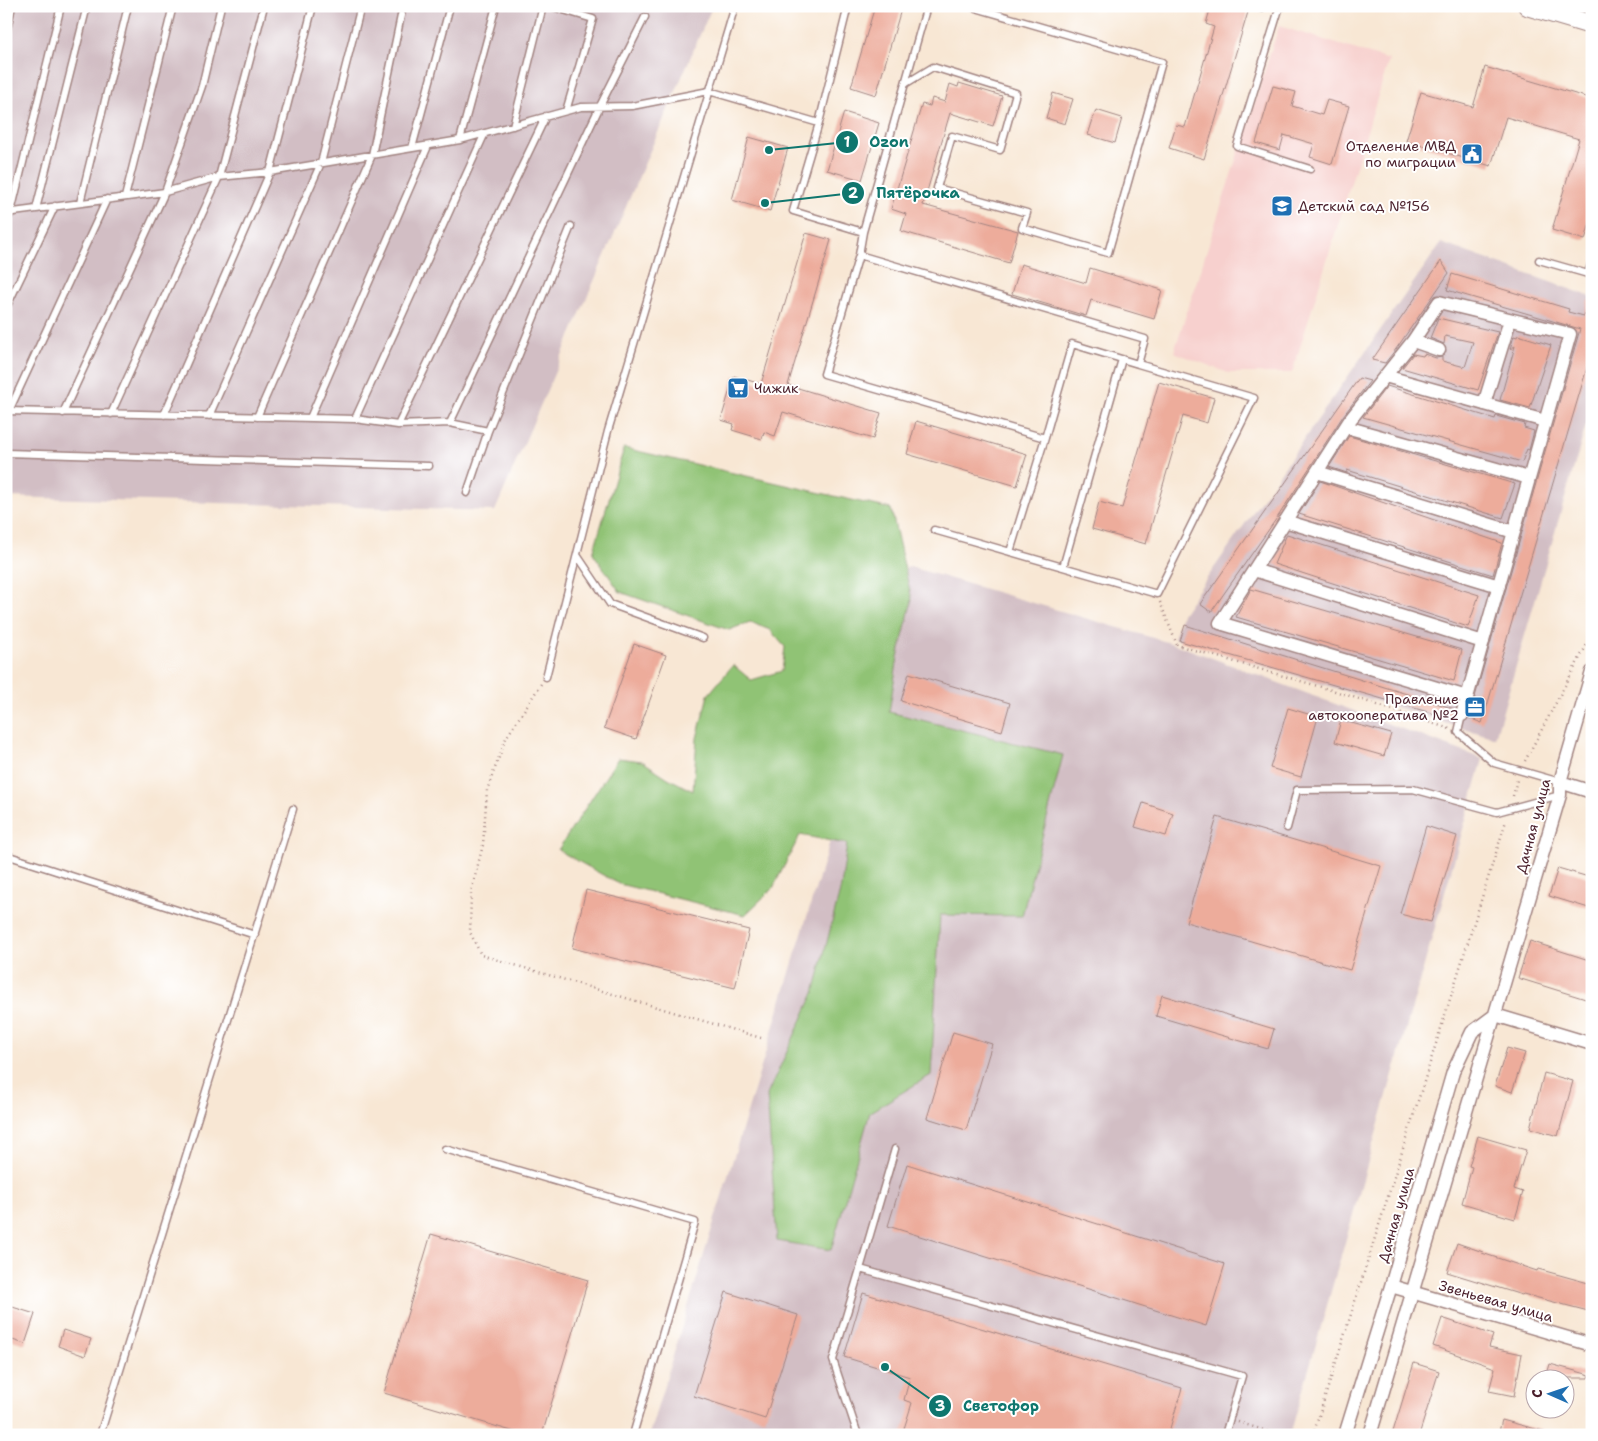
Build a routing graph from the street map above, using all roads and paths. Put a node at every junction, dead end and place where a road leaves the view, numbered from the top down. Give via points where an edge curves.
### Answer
1 (12, 6) edge
2 (61, 6) edge
3 (87, 6) edge
4 (128, 6) edge
5 (173, 6) edge
6 (221, 6) edge
7 (264, 6) edge
8 (313, 6) edge
9 (361, 6) edge
10 (402, 6) edge
11 (450, 6) edge
12 (496, 6) edge
13 (544, 6) edge
14 (550, 6) edge
15 (734, 6) edge
16 (848, 6) edge
17 (927, 6) edge
18 (969, 6) edge
19 (1280, 6) edge
20 (1528, 6) edge
21 (645, 17) dead end
22 (1592, 25) edge
23 (6, 34) edge
24 (905, 84) junction
25 (709, 91) junction
26 (600, 106) junction
27 (566, 111) junction
28 (546, 116) junction
29 (819, 123) junction
30 (513, 126) junction
31 (485, 133) junction
32 (460, 140) junction
33 (428, 146) junction
34 (412, 148) junction
35 (372, 155) junction
36 (321, 163) junction
37 (1310, 169) dead end
38 (270, 172) junction
39 (219, 177) junction
40 (165, 192) junction
41 (126, 197) junction
42 (107, 199) junction
43 (80, 203) junction
44 (55, 206) junction
45 (36, 209) junction
46 (9, 212) edge
47 (6, 222) edge
48 (571, 226) dead end
49 (863, 232) junction
50 (859, 255) junction
51 (1539, 260) dead end
52 (1592, 261) edge
53 (6, 308) edge
54 (1510, 320) junction
55 (1414, 341) junction
56 (1439, 350) dead end
57 (1122, 359) junction
58 (1138, 364) junction
59 (1385, 376) junction
60 (1484, 404) junction
61 (8, 411) edge
62 (63, 412) junction
63 (111, 414) junction
64 (164, 415) junction
65 (209, 416) junction
66 (257, 417) junction
67 (310, 418) junction
68 (354, 419) junction
69 (1545, 421) junction
70 (450, 423) junction
71 (398, 425) junction
72 (1346, 427) junction
73 (488, 431) junction
74 (1045, 438) junction
75 (6, 453) edge
76 (429, 466) dead end
77 (1317, 472) junction
78 (1529, 478) junction
79 (467, 493) dead end
80 (1285, 522) junction
81 (934, 530) dead end
82 (1514, 532) junction
83 (1010, 552) junction
84 (577, 555) junction
85 (1063, 567) junction
86 (1254, 570) junction
87 (1499, 586) junction
88 (1156, 594) junction
89 (1592, 635) edge
90 (703, 638) dead end
91 (1483, 642) junction
92 (1592, 672) edge
93 (546, 677) joint
94 (1467, 697) junction
95 (1462, 715) joint
96 (1458, 732) junction
97 (1520, 770) junction
98 (1560, 788) junction
99 (1592, 792) edge
100 (1510, 808) junction
101 (293, 809) dead end
102 (1287, 828) dead end
103 (6, 855) edge
104 (255, 935) junction
105 (1495, 1015) junction
106 (761, 1038) dead end
107 (1592, 1044) edge
108 (445, 1149) dead end
109 (895, 1149) dead end
110 (860, 1269) junction
111 (1391, 1286) junction
112 (1413, 1292) junction
113 (1592, 1344) edge
114 (1229, 1420) junction
115 (100, 1435) edge
116 (633, 1435) edge
117 (858, 1435) edge
118 (1225, 1435) edge
119 (1279, 1435) edge
120 (1313, 1435) edge
121 (1345, 1435) edge
122 (1370, 1435) edge

1 - 23 lane
2 - 46 lane
3 - 45 lane
4 - 43 lane
5 - 41 lane
6 - 40 lane via 202,86
7 - 39 lane
8 - 38 lane
9 - 36 lane
10 - 35 lane
11 - 34 lane
12 - 32 lane
13 - 30 lane
14 - 27 lane via 593,19
15 - 25 lane
16 - 29 lane
17 - 24 lane
18 - 24 lane via 1162,62 1108,253 1022,228 1027,213 937,188 952,136 1000,150 1016,93 933,67
19 - 37 lane via 1236,146
20 - 22 street
21 - 26 lane
24 - 49 lane
25 - 26 lane via 632,106
25 - 29 lane
25 - 84 lane via 608,431
26 - 27 lane
26 - 70 lane
27 - 28 lane
28 - 30 lane
28 - 71 lane
29 - 49 lane via 793,211
30 - 31 lane
31 - 32 lane
31 - 68 lane
32 - 33 lane
33 - 34 lane
33 - 67 lane
34 - 35 lane
35 - 36 lane
35 - 66 lane
36 - 38 lane
36 - 65 lane
38 - 39 lane
38 - 64 lane
39 - 40 lane
39 - 63 lane
40 - 41 lane
40 - 62 lane
41 - 42 lane
42 - 43 lane
42 - 61 lane
43 - 44 lane
44 - 45 lane
44 - 53 lane
45 - 46 lane
46 - 47 lane
48 - 73 lane
49 - 50 lane
50 - 58 lane via 1145,339
50 - 74 lane via 824,374
51 - 52 lane via 1588,274
54 - 55 street via 1438,302
54 - 60 street
54 - 69 street via 1570,334
55 - 56 street
55 - 59 street
57 - 58 lane
57 - 74 lane via 1072,344
57 - 85 lane
58 - 88 lane via 1254,398
59 - 60 street
59 - 72 street
60 - 69 street
61 - 62 lane
62 - 63 lane
63 - 64 lane
64 - 65 lane
65 - 66 lane
66 - 67 lane
67 - 68 lane
68 - 71 lane
69 - 78 street
70 - 71 lane
70 - 73 lane
72 - 77 street
72 - 78 street
73 - 79 lane
74 - 83 lane
75 - 76 lane
77 - 80 street
77 - 82 street
78 - 82 street
80 - 86 street
80 - 87 street
81 - 83 lane
82 - 87 street
83 - 85 lane
84 - 90 lane via 610,604
84 - 93 lane
85 - 88 lane
86 - 91 street
86 - 94 street via 1220,623
87 - 91 street
88 - 96 path via 1177,645 1335,691
89 - 97 path
91 - 94 street
92 - 98 street, Дачная улица
93 - 106 path via 506,738 487,790 483,845 471,892 470,932 481,955
94 - 95 street
95 - 96 lane
96 - 97 lane via 1494,762
97 - 98 lane
97 - 100 path
98 - 99 street
98 - 100 lane
98 - 105 street, Дачная улица
100 - 102 lane via 1497,812 1413,789 1297,790
100 - 120 path
101 - 104 lane
103 - 104 lane
104 - 115 lane
105 - 107 street
105 - 111 street, Дачная улица via 1472,1032 1453,1072
105 - 112 street, Дачная улица
108 - 116 lane via 695,1222
109 - 110 lane
110 - 114 lane via 1242,1376
110 - 117 lane via 833,1360
111 - 112 street, Звеньевая улица
111 - 121 street, Дачная улица
112 - 113 street, Звеньевая улица
112 - 122 street, Дачная улица
114 - 118 lane
114 - 119 path

